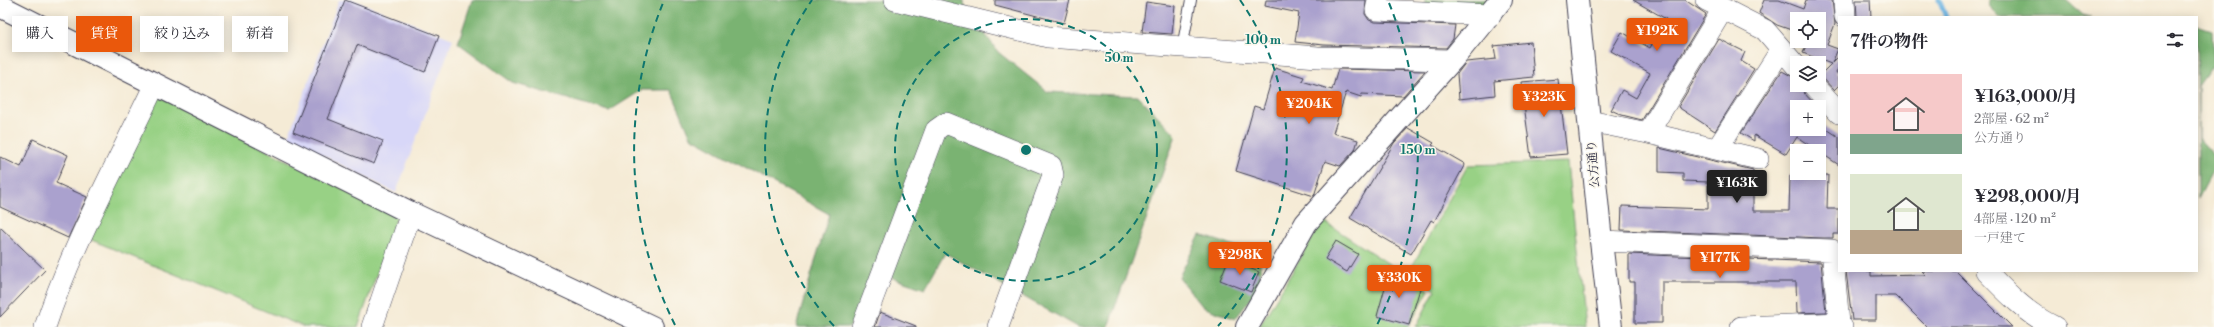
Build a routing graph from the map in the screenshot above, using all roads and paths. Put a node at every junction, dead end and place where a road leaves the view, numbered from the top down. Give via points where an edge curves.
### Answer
1 (895, 0) edge
2 (1191, 0) edge
3 (1378, 0) edge
4 (1577, 0) edge
5 (1844, 0) edge
6 (1714, 4) edge
7 (0, 6) edge
8 (1496, 7) edge
9 (1845, 16) edge
10 (1182, 48) junction
11 (1781, 50) junction
12 (1452, 60) junction
13 (1790, 60) edge
14 (155, 84) junction
15 (1820, 92) edge
16 (1838, 112) edge
17 (1589, 121) junction
18 (1648, 133) junction
19 (1717, 149) junction
20 (1758, 159) dead end
21 (411, 213) junction
22 (1601, 242) junction
23 (1987, 272) edge
24 (1841, 325) edge
25 (45, 327) edge
26 (372, 327) edge
27 (652, 327) edge
28 (862, 327) edge
29 (998, 327) edge
30 (1247, 327) edge
31 (1611, 327) edge
32 (1741, 327) edge
33 (2055, 327) edge

1 - 10 street via 1048,37
2 - 10 lane
3 - 8 street via 1376,10
4 - 17 street, 公方通り
5 - 9 street
6 - 11 street via 1765,30
6 - 18 street
7 - 14 street
8 - 12 street
10 - 12 street
11 - 13 street
11 - 19 street
12 - 30 street via 1306,223
14 - 21 street
14 - 25 street via 58,287
15 - 16 street
17 - 18 street
17 - 22 street, 公方通り
18 - 19 street
19 - 20 street
21 - 26 street
21 - 27 street
22 - 24 street via 1832,250
22 - 31 street, 公方通り
23 - 33 street via 2009,295 2045,323
24 - 32 street
28 - 29 street via 936,130 946,123 1051,166 1053,175

